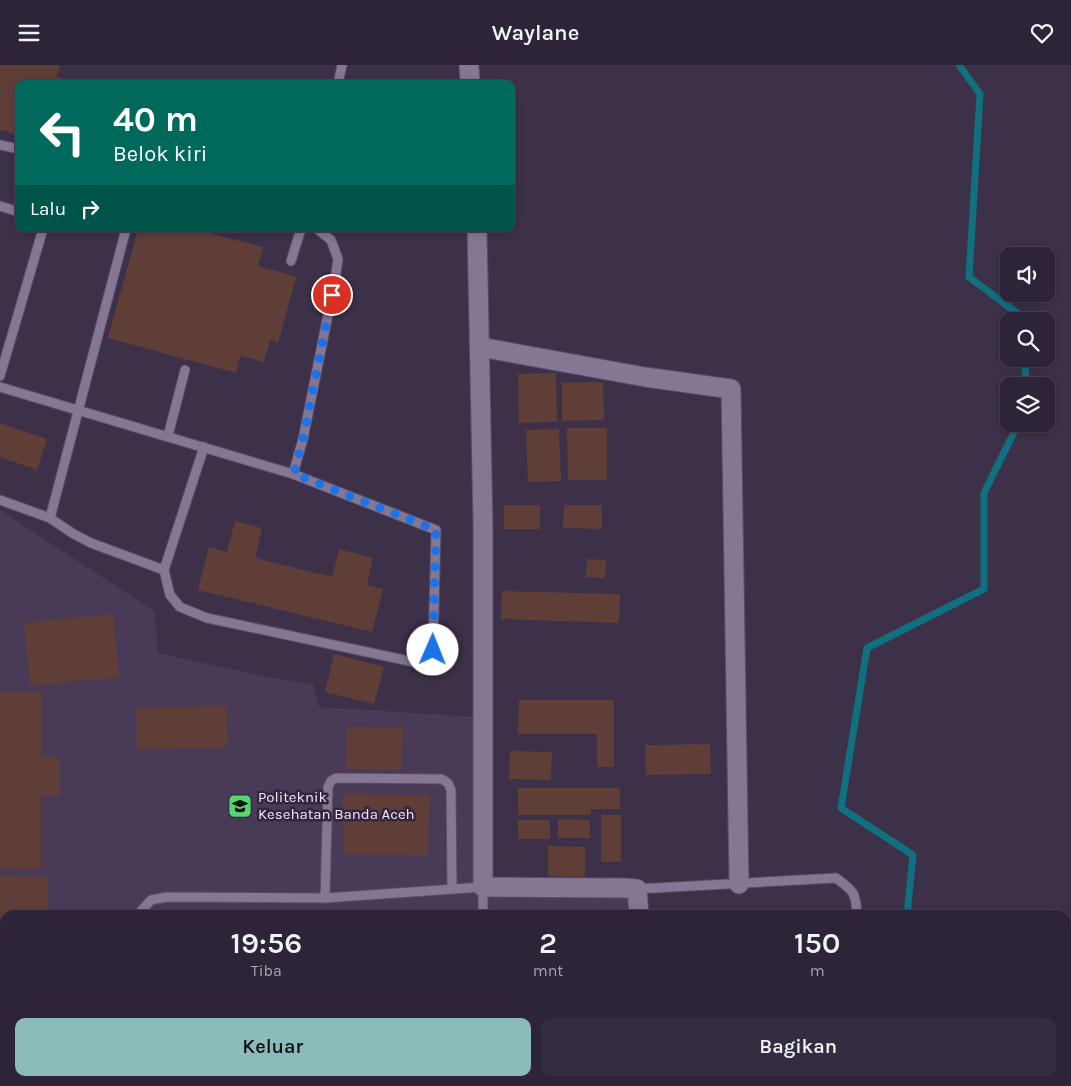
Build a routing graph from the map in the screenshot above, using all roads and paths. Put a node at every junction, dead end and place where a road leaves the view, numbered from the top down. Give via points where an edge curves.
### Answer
1 (342, 65) edge
2 (469, 65) edge
3 (339, 80) edge
4 (470, 80) edge
5 (0, 145) edge
6 (15, 148) edge
7 (0, 206) edge
8 (15, 211) edge
9 (42, 232) edge
10 (125, 232) edge
11 (300, 232) edge
12 (321, 232) edge
13 (477, 232) edge
14 (290, 261) dead end
15 (480, 347) junction
16 (185, 370) dead end
17 (0, 376) edge
18 (0, 387) edge
19 (78, 409) junction
20 (168, 437) junction
21 (204, 447) junction
22 (294, 474) junction
23 (0, 499) edge
24 (50, 518) junction
25 (164, 569) junction
26 (739, 884) junction
27 (483, 887) junction
28 (452, 889) junction
29 (638, 889) junction
30 (325, 898) junction
31 (142, 910) edge
32 (483, 910) edge
33 (639, 910) edge
34 (857, 910) edge

1 - 3 lane
2 - 4 street
5 - 6 lane
7 - 8 lane
9 - 17 lane
10 - 19 lane
11 - 14 lane
12 - 22 lane via 331,240 338,259
13 - 15 street
15 - 26 street via 731,389
15 - 27 street
16 - 20 lane
18 - 19 lane
19 - 20 lane
19 - 24 lane
20 - 21 lane
21 - 22 lane
21 - 25 lane
22 - 25 lane via 436,530 433,650 425,659 414,662 207,618 180,607 170,595
23 - 24 lane
24 - 25 lane via 90,543
26 - 29 lane
26 - 34 lane via 836,878 856,898
27 - 28 lane
27 - 29 street
27 - 32 lane
28 - 30 lane
28 - 30 lane via 451,790 448,783 442,779 336,778 328,787
29 - 33 street
30 - 31 lane via 167,897 151,900

